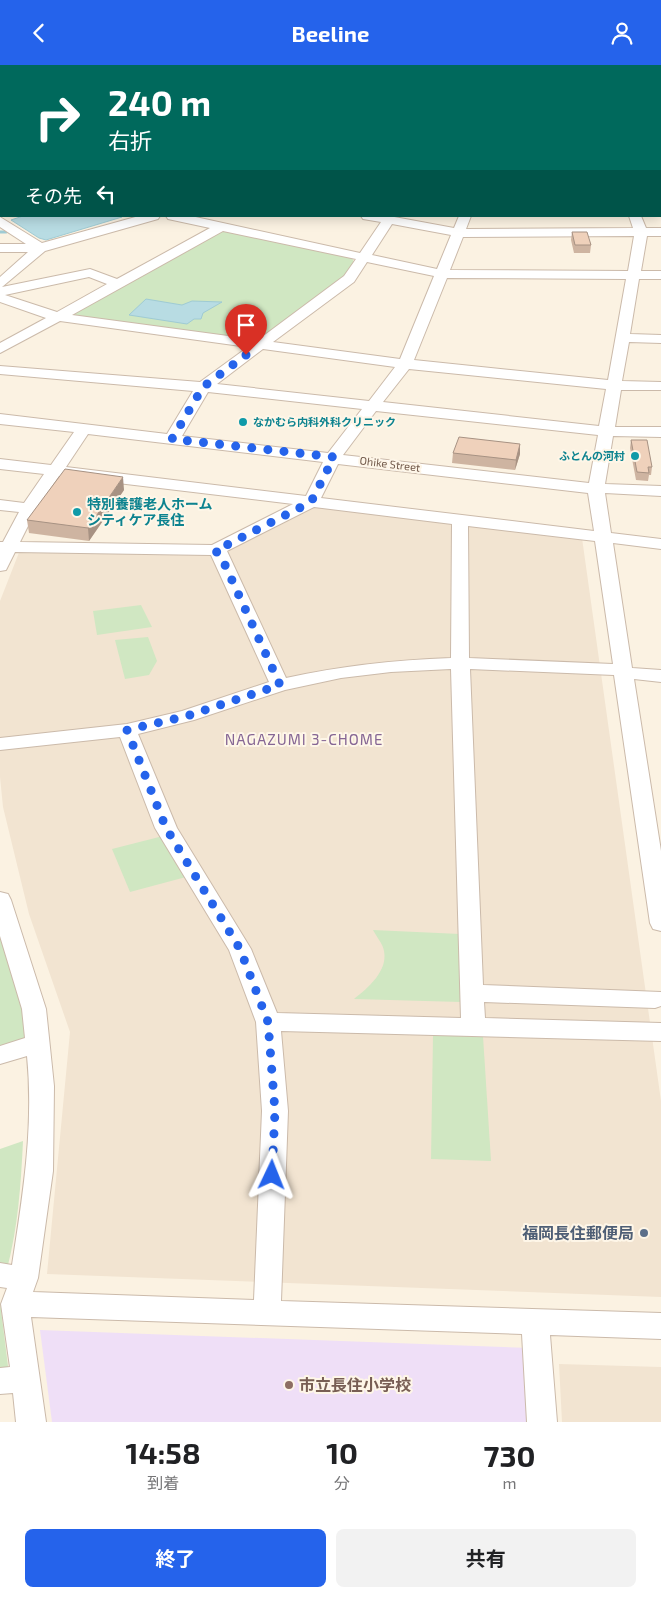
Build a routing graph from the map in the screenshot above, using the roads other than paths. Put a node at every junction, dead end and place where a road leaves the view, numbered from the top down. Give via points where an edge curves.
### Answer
1 (150, 217) edge
2 (176, 217) edge
3 (372, 217) edge
4 (464, 217) edge
5 (389, 220) junction
6 (0, 221) edge
7 (638, 224) edge
8 (221, 227) junction
9 (661, 232) edge
10 (458, 233) junction
11 (0, 248) edge
12 (40, 248) junction
13 (363, 257) junction
14 (442, 274) junction
15 (633, 275) junction
16 (661, 275) edge
17 (0, 284) edge
18 (119, 284) junction
19 (0, 292) edge
20 (0, 298) edge
21 (58, 317) junction
22 (622, 338) junction
23 (661, 339) edge
24 (260, 345) junction
25 (0, 349) edge
26 (405, 364) junction
27 (0, 370) edge
28 (614, 385) junction
29 (661, 386) edge
30 (203, 387) junction
31 (373, 406) junction
32 (0, 419) edge
33 (84, 429) junction
34 (604, 431) junction
35 (661, 432) edge
36 (172, 439) junction
37 (334, 457) junction
38 (0, 464) edge
39 (53, 471) junction
40 (596, 489) junction
41 (661, 491) edge
42 (311, 502) junction
43 (0, 505) edge
44 (29, 508) junction
45 (460, 520) junction
46 (603, 538) junction
47 (661, 545) edge
48 (4, 547) edge
49 (215, 551) junction
50 (0, 566) edge
51 (460, 663) junction
52 (624, 673) junction
53 (661, 676) edge
54 (280, 685) junction
55 (127, 730) junction
56 (0, 744) edge
57 (654, 836) edge
58 (0, 900) edge
59 (661, 923) edge
60 (472, 993) junction
61 (655, 999) dead end
62 (268, 1022) junction
63 (473, 1026) junction
64 (661, 1032) edge
65 (38, 1043) junction
66 (0, 1055) edge
67 (12, 1276) edge
68 (15, 1304) junction
69 (267, 1312) junction
70 (535, 1323) junction
71 (661, 1326) edge
72 (13, 1379) edge
73 (31, 1422) edge
74 (542, 1422) edge

1 - 12 street
2 - 8 street
3 - 5 street
4 - 10 street
5 - 10 street
5 - 13 street
6 - 12 street
7 - 9 street
7 - 10 street
7 - 15 street
8 - 13 street
8 - 18 street
10 - 14 street
11 - 12 street
12 - 17 street
13 - 14 street
13 - 24 street via 349,279
14 - 15 street
14 - 26 street
15 - 16 street
15 - 22 street
18 - 19 street via 90,273
18 - 21 street
20 - 21 street
21 - 24 street
21 - 25 street
22 - 23 street
22 - 28 street
24 - 26 street
24 - 30 street
26 - 28 street
26 - 31 street
27 - 30 street
28 - 29 street
28 - 34 street
30 - 31 street
30 - 36 street
31 - 34 street
31 - 37 street
32 - 33 street, Ohike Street
33 - 36 street, Ohike Street
33 - 39 street
34 - 35 street
34 - 40 street
36 - 37 street, Ohike Street
37 - 40 street, Ohike Street
37 - 42 street
38 - 39 street
39 - 42 street
39 - 44 street
40 - 41 street, Ohike Street
40 - 46 street
42 - 45 street
42 - 49 street
43 - 44 street
44 - 48 street
45 - 46 street
45 - 51 street
46 - 47 street
46 - 52 street
48 - 49 street
48 - 50 street
49 - 54 street via 220,554
51 - 52 street via 611,669
51 - 54 street via 391,665
51 - 60 street
52 - 53 street
52 - 57 street
54 - 55 street via 187,716
55 - 56 street
55 - 62 street via 166,828 240,949
57 - 59 street
58 - 65 street via 34,1009
60 - 61 street
60 - 63 street
62 - 63 street
62 - 69 street via 275,1111
63 - 64 street
65 - 66 street
65 - 67 street via 42,1086 40,1171
67 - 68 street
68 - 69 street
68 - 72 street
69 - 70 street
70 - 71 street
70 - 74 street
72 - 73 street

